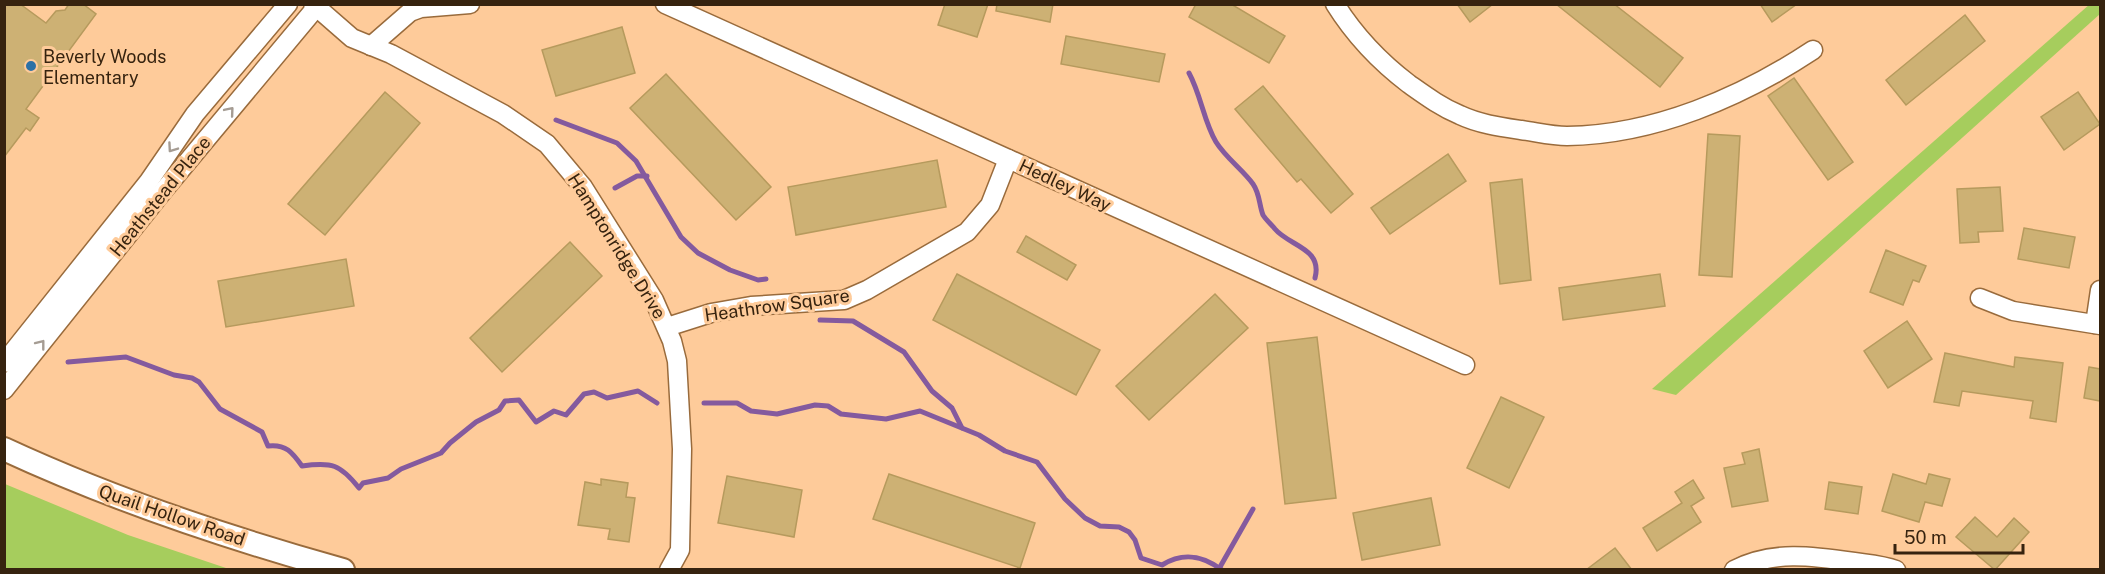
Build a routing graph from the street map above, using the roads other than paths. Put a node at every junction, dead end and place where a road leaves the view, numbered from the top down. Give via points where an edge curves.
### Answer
1 (288, 4) edge
2 (470, 4) edge
3 (665, 4) edge
4 (1335, 4) edge
5 (316, 6) edge
6 (371, 46) junction
7 (1813, 50) dead end
8 (1008, 159) junction
9 (2100, 290) edge
10 (1980, 298) dead end
11 (2098, 325) edge
12 (667, 327) junction
13 (4, 363) edge
14 (1465, 364) dead end
15 (4, 390) edge
16 (4, 450) edge
17 (680, 550) junction
18 (344, 570) edge
19 (669, 570) edge
20 (686, 570) edge
21 (1734, 570) edge
22 (1896, 570) edge

1 -> 13 street, Heathstead Place via 195,114 149,181
2 - 6 street via 410,12
3 - 8 street, Hedley Way
4 - 7 street via 1363,43 1435,102 1481,122 1564,136 1606,133 1700,108 1744,90
5 - 6 street, Hamptonridge Drive via 352,38
15 -> 5 street, Heathstead Place
6 - 12 street, Hamptonridge Drive via 503,114 547,144 583,187
8 - 12 street, Heathrow Square via 990,205 967,232 867,291 844,300 751,306 711,313
8 - 14 street, Hedley Way
9 - 11 street
10 - 11 street via 2013,311
12 - 17 street, Hamptonridge Drive via 677,361 682,450
16 - 18 main road, Quail Hollow Road via 138,506
17 - 19 street, Hamptonridge Drive
17 - 20 street, Hamptonridge Drive
21 - 22 street via 1767,558 1794,555

